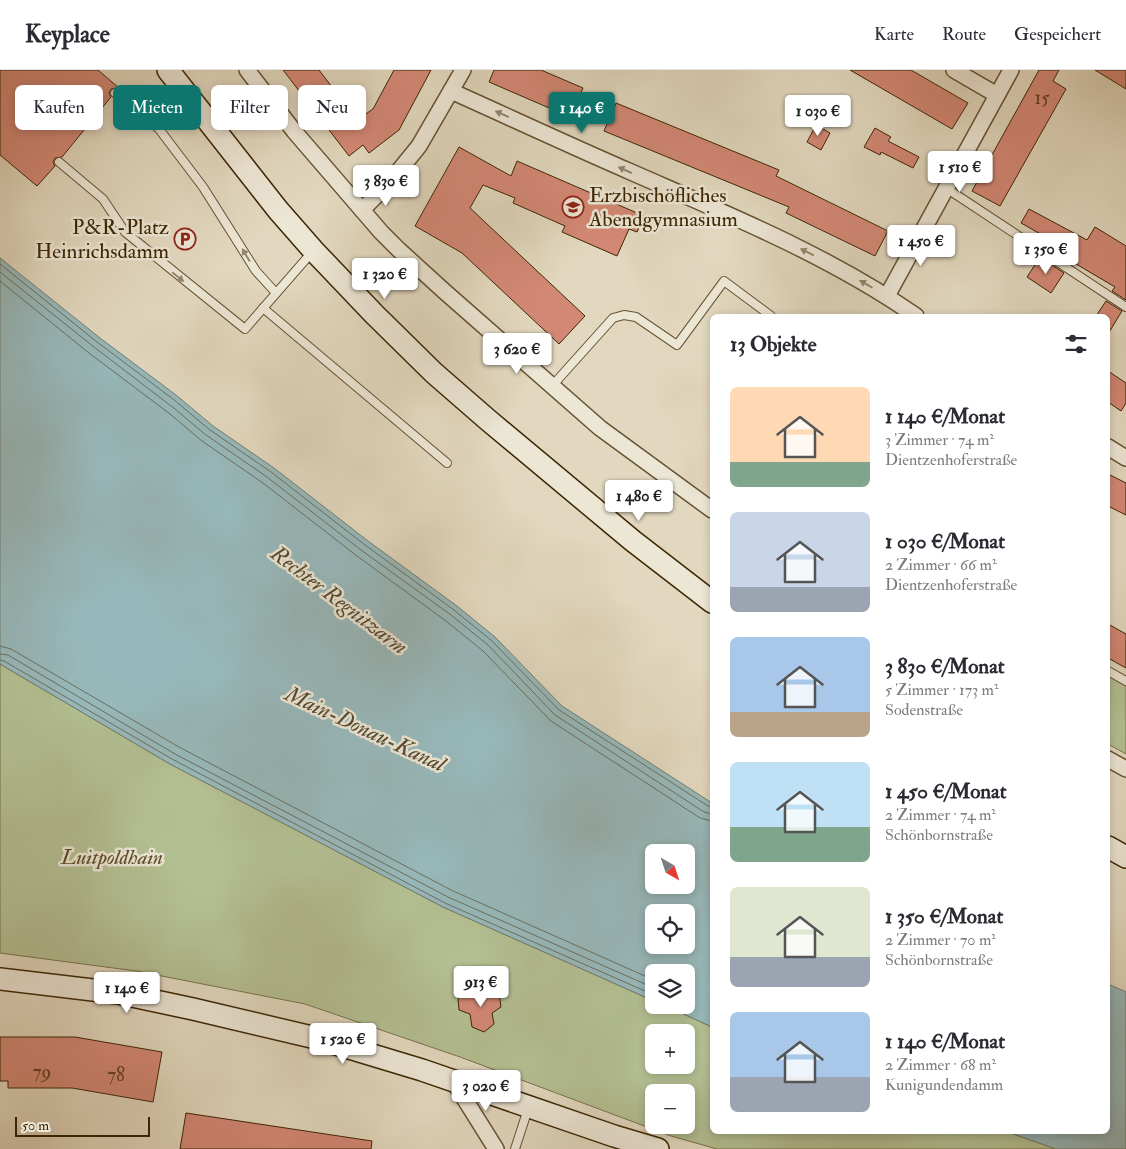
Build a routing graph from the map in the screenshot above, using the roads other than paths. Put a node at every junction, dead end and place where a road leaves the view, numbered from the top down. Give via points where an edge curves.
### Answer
1 (247, 70) edge
2 (462, 70) edge
3 (954, 70) edge
4 (1011, 70) edge
5 (171, 72) edge
6 (451, 91) junction
7 (997, 95) junction
8 (160, 130) edge
9 (58, 162) dead end
10 (946, 188) junction
11 (362, 210) junction
12 (313, 250) junction
13 (276, 293) junction
14 (887, 296) junction
15 (1126, 307) edge
16 (263, 308) junction
17 (768, 314) edge
18 (913, 314) edge
19 (552, 386) junction
20 (447, 463) dead end
21 (710, 509) edge
22 (710, 600) edge
23 (1110, 672) edge
24 (1126, 681) edge
25 (1110, 760) edge
26 (1126, 769) edge
27 (1110, 848) edge
28 (1126, 857) edge
29 (0, 979) edge
30 (454, 1082) junction
31 (529, 1107) junction
32 (496, 1149) edge
33 (515, 1149) edge
34 (658, 1149) edge

1 - 11 street
2 - 6 street
3 - 7 street
4 - 7 street
5 - 12 street
6 - 11 street via 419,146
14 -> 6 street via 825,261 724,212
7 - 10 street
13 -> 8 lane via 256,271 203,187
9 -> 16 lane via 103,200 125,232 245,329
10 - 14 street
10 - 15 lane
11 - 19 street via 444,291
12 - 13 lane
12 - 22 street via 440,379 626,535
13 - 16 lane
14 - 18 street
16 - 20 lane
17 - 19 lane via 724,281 677,345 636,318 624,315 613,318
19 - 21 street via 600,428
23 - 24 lane
25 - 26 street
27 - 28 street
29 - 30 street via 118,993 192,1009 316,1038
30 - 31 street
30 - 32 street
31 - 33 lane
31 - 34 street

